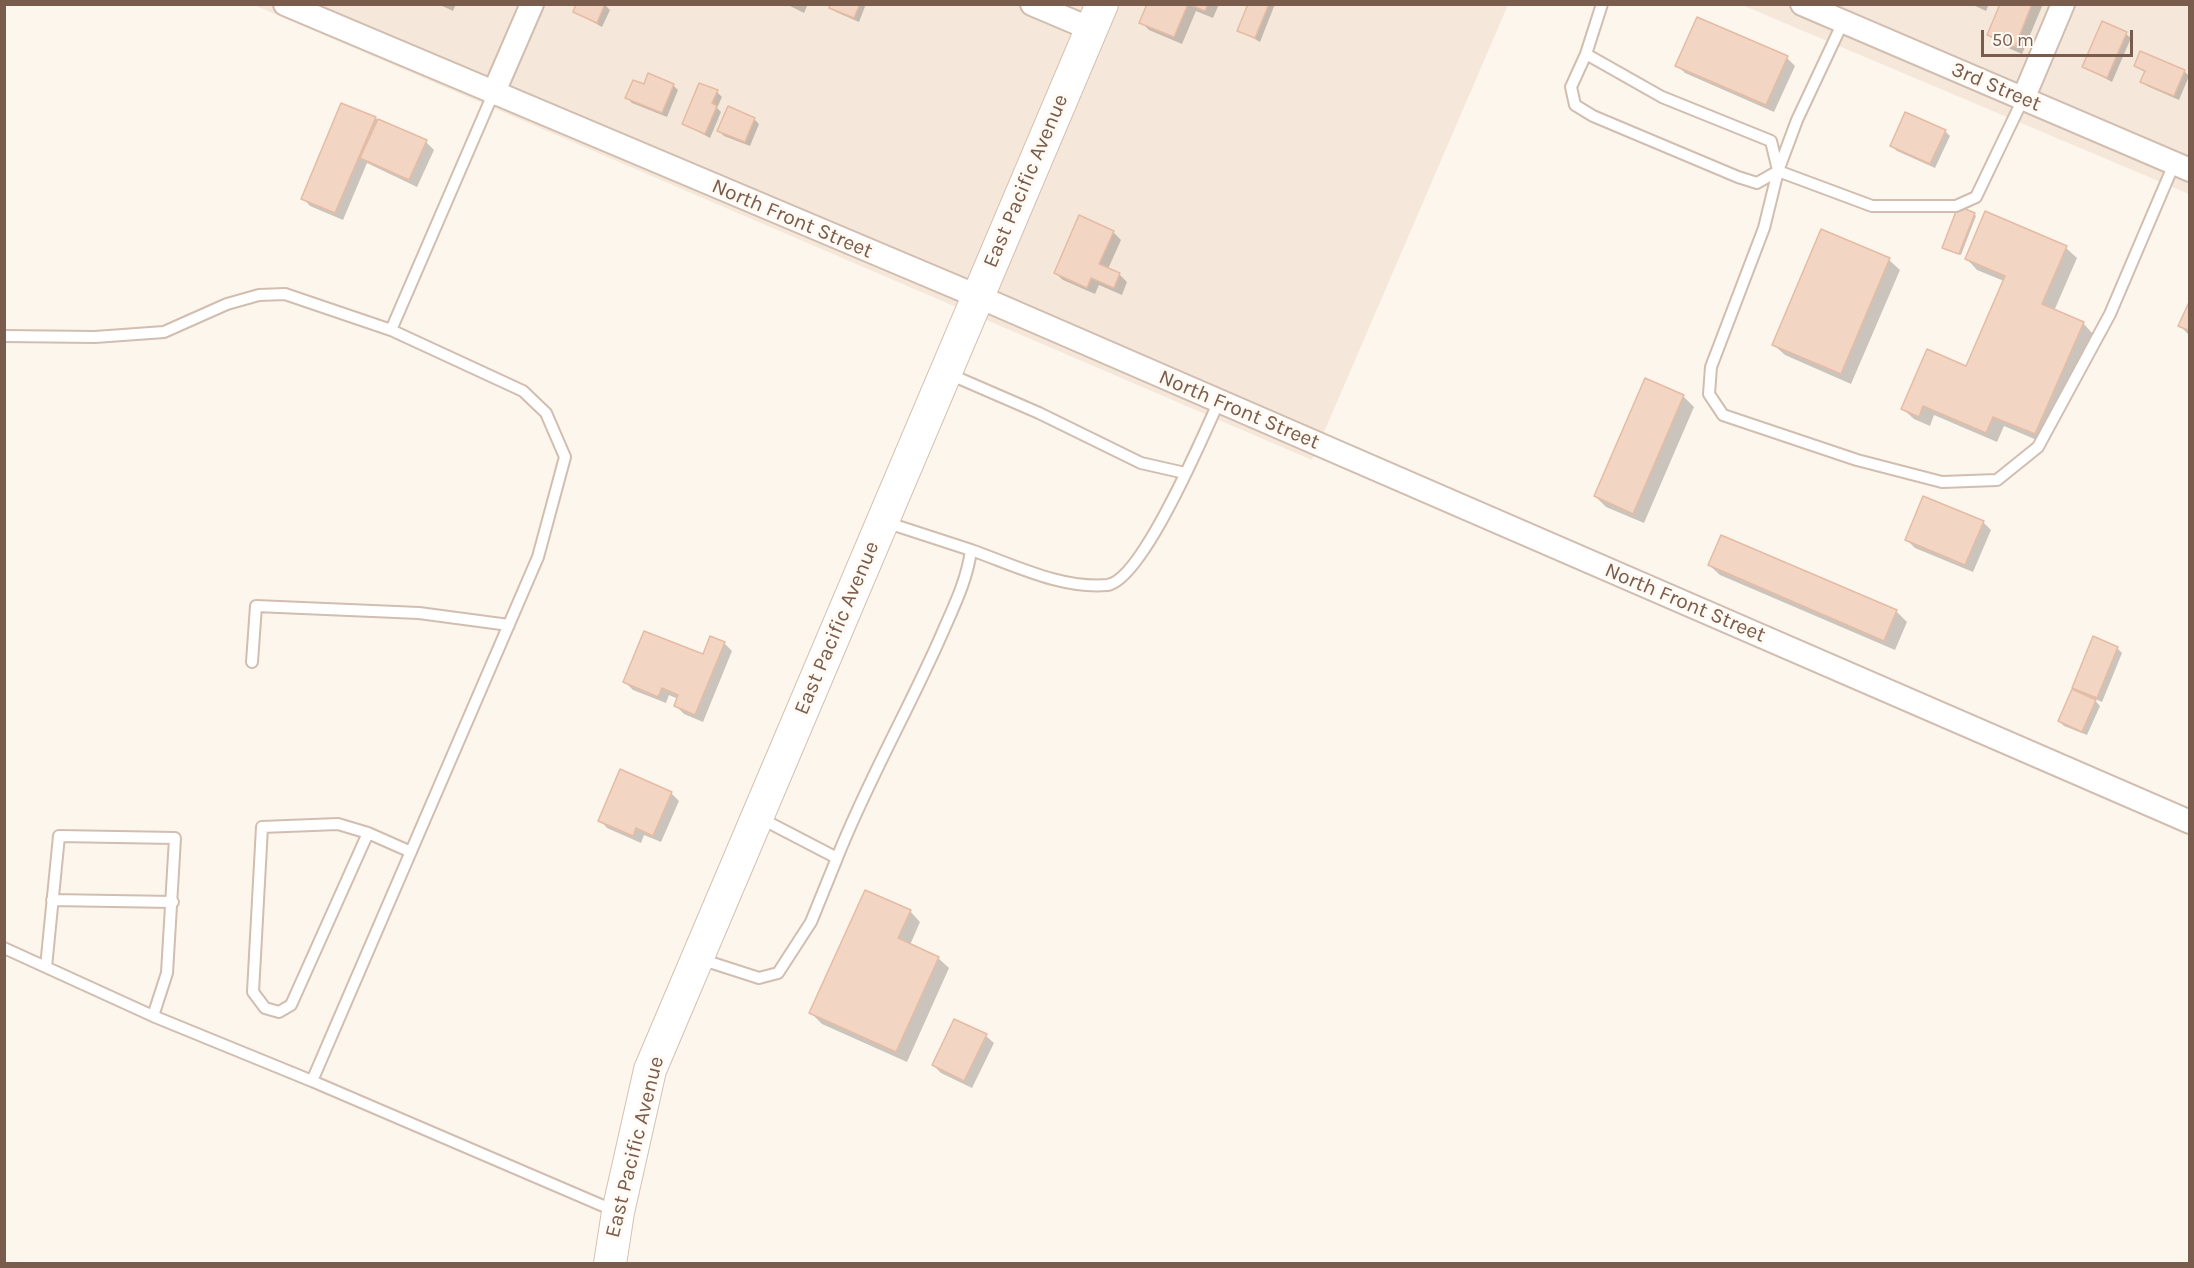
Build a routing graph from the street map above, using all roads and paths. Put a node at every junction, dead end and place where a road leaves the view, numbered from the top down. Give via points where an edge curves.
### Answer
1 (285, 4) edge
2 (532, 4) edge
3 (1032, 4) edge
4 (1602, 4) edge
5 (1802, 4) edge
6 (2063, 4) edge
7 (1097, 17) edge
8 (1843, 22) junction
9 (1586, 54) junction
10 (493, 94) junction
11 (2023, 99) junction
12 (2182, 167) edge
13 (1778, 171) junction
14 (977, 296) junction
15 (391, 330) junction
16 (4, 336) edge
17 (945, 372) junction
18 (1220, 401) junction
19 (1185, 473) junction
20 (882, 521) junction
21 (971, 550) junction
22 (509, 625) junction
23 (252, 662) dead end
24 (757, 817) junction
25 (2190, 822) edge
26 (368, 833) junction
27 (411, 852) junction
28 (837, 858) junction
29 (52, 900) junction
30 (173, 902) junction
31 (4, 948) edge
32 (697, 958) junction
33 (46, 967) junction
34 (153, 1016) junction
35 (312, 1081) junction
36 (618, 1212) junction
37 (610, 1263) edge

1 - 10 street, North Front Street
2 - 10 street
3 - 7 street
4 - 9 lane
5 - 8 street, 3rd Street
6 - 11 street
7 - 14 main road, East Pacific Avenue
8 - 11 street, 3rd Street
8 - 13 lane
9 - 13 lane via 1662,97 1771,141
9 - 13 lane via 1571,87 1575,105 1593,116 1757,183
10 - 14 street, North Front Street
10 - 15 lane
11 - 12 street, 3rd Street
11 - 13 lane via 1976,197 1956,206 1872,206
12 - 13 lane via 2110,314 2038,447 1997,480 1942,482 1857,460 1723,415 1709,394 1711,367 1764,228
14 - 17 main road, East Pacific Avenue
14 - 18 street, North Front Street
15 - 16 lane via 285,294 259,295 227,304 164,332 95,338
15 - 22 lane via 524,391 546,413 565,457 538,557
17 - 19 lane via 1141,464
17 - 20 main road, East Pacific Avenue
18 - 19 lane
18 - 25 street, North Front Street
19 - 21 lane via 1132,569 1110,585 1067,583
20 - 21 lane
20 - 24 main road, East Pacific Avenue
21 - 28 lane via 968,574
22 - 23 lane via 419,613 256,606
22 - 27 lane
24 - 28 lane
24 - 32 main road, East Pacific Avenue
26 - 26 lane via 291,1005 279,1012 265,1008 253,992 262,827 338,824
26 - 27 lane
27 - 35 lane
28 - 32 lane via 811,922 778,973 759,978
29 - 30 lane
29 - 30 lane via 58,836 175,838
29 - 33 lane
30 - 34 lane via 167,973
31 - 33 lane
32 - 36 main road, East Pacific Avenue via 650,1070
33 - 34 lane
34 - 35 lane
35 - 36 lane
36 - 37 main road, East Pacific Avenue

